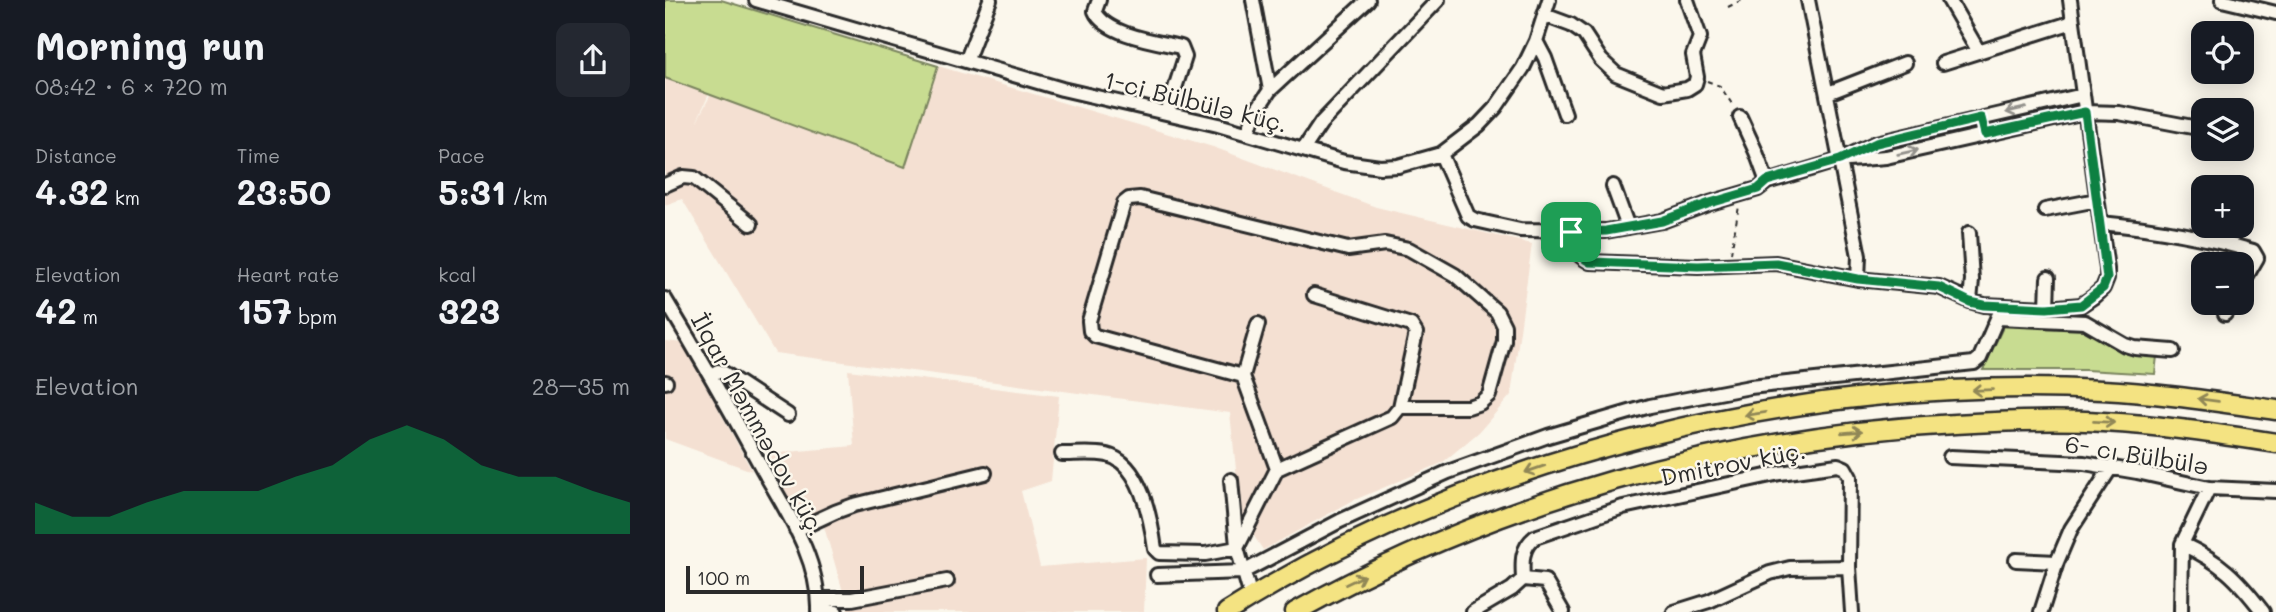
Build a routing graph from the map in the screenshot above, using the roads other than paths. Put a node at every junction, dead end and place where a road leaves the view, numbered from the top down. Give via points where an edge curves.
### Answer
1 (756, 0) edge
2 (990, 0) edge
3 (1099, 0) edge
4 (1253, 0) edge
5 (1368, 0) edge
6 (1438, 0) edge
7 (1549, 0) edge
8 (1688, 0) edge
9 (1808, 0) edge
10 (1949, 0) edge
11 (2070, 0) edge
12 (2222, 0) edge
13 (2276, 13) edge
14 (1544, 16) junction
15 (2073, 22) junction
16 (1536, 41) junction
17 (1979, 52) junction
18 (967, 59) junction
19 (1905, 63) dead end
20 (1944, 63) dead end
21 (1270, 90) junction
22 (1828, 93) junction
23 (2083, 95) junction
24 (2085, 112) junction
25 (1167, 113) junction
26 (1565, 114) dead end
27 (1740, 117) road end
28 (1981, 118) junction
29 (2191, 127) edge
30 (1248, 133) junction
31 (1985, 134) junction
32 (1303, 150) junction
33 (1441, 154) junction
34 (1840, 160) junction
35 (1767, 181) junction
36 (665, 186) edge
37 (1613, 186) dead end
38 (2097, 200) junction
39 (2045, 210) dead end
40 (2101, 223) junction
41 (751, 225) dead end
42 (1628, 227) junction
43 (1571, 232) junction
44 (1969, 233) dead end
45 (2254, 252) edge
46 (2047, 278) dead end
47 (1858, 279) junction
48 (1314, 295) dead end
49 (665, 299) edge
50 (1970, 302) junction
51 (2047, 308) junction
52 (2000, 312) junction
53 (1258, 324) dead end
54 (2173, 351) dead end
55 (711, 375) junction
56 (1243, 376) junction
57 (1400, 407) junction
58 (2276, 410) edge
59 (788, 415) dead end
60 (2276, 443) edge
61 (1062, 454) dead end
62 (1950, 457) dead end
63 (2112, 466) junction
64 (1277, 469) junction
65 (985, 474) dead end
66 (1231, 480) dead end
67 (2209, 488) junction
68 (2276, 491) edge
69 (796, 530) junction
70 (2182, 544) junction
71 (1237, 548) junction
72 (2016, 560) dead end
73 (2057, 562) junction
74 (1849, 567) junction
75 (1243, 572) junction
76 (1157, 575) dead end
77 (1523, 579) junction
78 (947, 581) dead end
79 (1251, 597) junction
80 (818, 607) edge
81 (836, 612) edge
82 (1227, 612) edge
83 (1295, 612) edge
84 (1473, 612) edge
85 (1563, 612) edge
86 (1674, 612) edge
87 (1852, 612) edge
88 (2041, 612) edge
89 (2181, 612) edge
90 (2263, 612) edge

1 - 18 street, 1-ci Bülbülə küç.
2 - 18 street
3 - 25 street via 1095,11 1111,26 1184,51
4 - 21 street
5 - 21 street
6 - 32 street via 1321,123
7 - 14 street, 1-ci Bülbülə küç.
8 - 14 street via 1700,37 1693,55 1695,84 1672,93 1616,74 1584,34
9 - 22 street
10 - 17 street
11 - 15 street
12 - 13 street
14 - 16 street, 1-ci Bülbülə küç.
15 - 17 street
15 - 23 street
16 - 26 street
16 - 33 street, 1-ci Bülbülə küç. via 1496,107
17 - 20 street
18 - 25 street, 1-ci Bülbülə küç. via 1062,89
19 - 22 street
21 - 30 street
22 - 34 street
23 - 24 street
23 -> 28 street
24 - 29 street via 2119,113
24 - 31 street
24 - 38 street
25 - 30 street, 1-ci Bülbülə küç.
27 - 35 street
28 - 31 street
28 - 34 street via 1876,143
30 - 32 street, 1-ci Bülbülə küç.
34 -> 31 street via 1886,157
32 - 33 street, 1-ci Bülbülə küç. via 1366,166 1398,166
33 - 43 street via 1468,216 1520,230
34 - 35 street
34 - 47 street via 1860,256
35 - 42 street via 1758,189 1662,221
36 - 41 street via 683,177 694,178
37 - 42 street
38 - 39 street
38 - 40 street
40 - 45 street via 2208,238
40 - 51 street via 2107,269 2103,288 2081,305
42 - 43 street
43 - 47 street via 1573,249 1590,262 1669,266 1776,263
44 - 50 street
46 - 51 street
47 - 50 street via 1939,287
48 - 57 street via 1411,325 1416,333
49 - 55 street, İlqar Məmmədov küç.
50 - 52 street
51 - 52 street
52 - 54 street via 2085,322 2125,345
52 - 75 street via 1975,363 1763,386 1650,406 1438,476
53 - 56 street
55 - 59 street via 724,373
55 - 69 street, İlqar Məmmədov küç.
56 - 57 street via 1090,331 1123,203 1140,198 1348,249 1385,244 1409,249 1455,275 1497,312 1504,326 1489,396 1468,407
56 - 64 street
57 - 64 street via 1392,417
58 -> 79 highway via 2179,396 2007,389 1915,393 1749,415 1638,438 1496,482 1394,524
83 -> 60 highway via 1410,553 1506,514 1648,470 1755,446 1853,432 2008,421 2178,428
61 - 71 street via 1106,455 1130,471 1145,498 1159,553 1205,554
62 - 63 street, 6- cı Bülbülə
63 - 67 street, 6- cı Bülbülə
63 - 73 street via 2071,529
64 - 71 street
65 - 69 street via 854,505
66 - 71 street
67 - 68 street, 6- cı Bülbülə
67 - 70 street
69 - 80 street, İlqar Məmmədov küç. via 813,569
70 - 89 street
70 - 90 street via 2239,581
71 - 75 street
72 - 73 street
73 - 88 street
74 - 77 street, Dmitrov küç. via 1850,477 1838,465 1780,472 1623,507 1535,537 1524,551
74 - 86 street via 1770,573
74 - 87 street, Dmitrov küç.
75 - 76 street
75 - 79 street
77 - 84 street
77 - 85 street via 1545,582
78 - 80 street
79 - 82 highway
80 - 81 street

